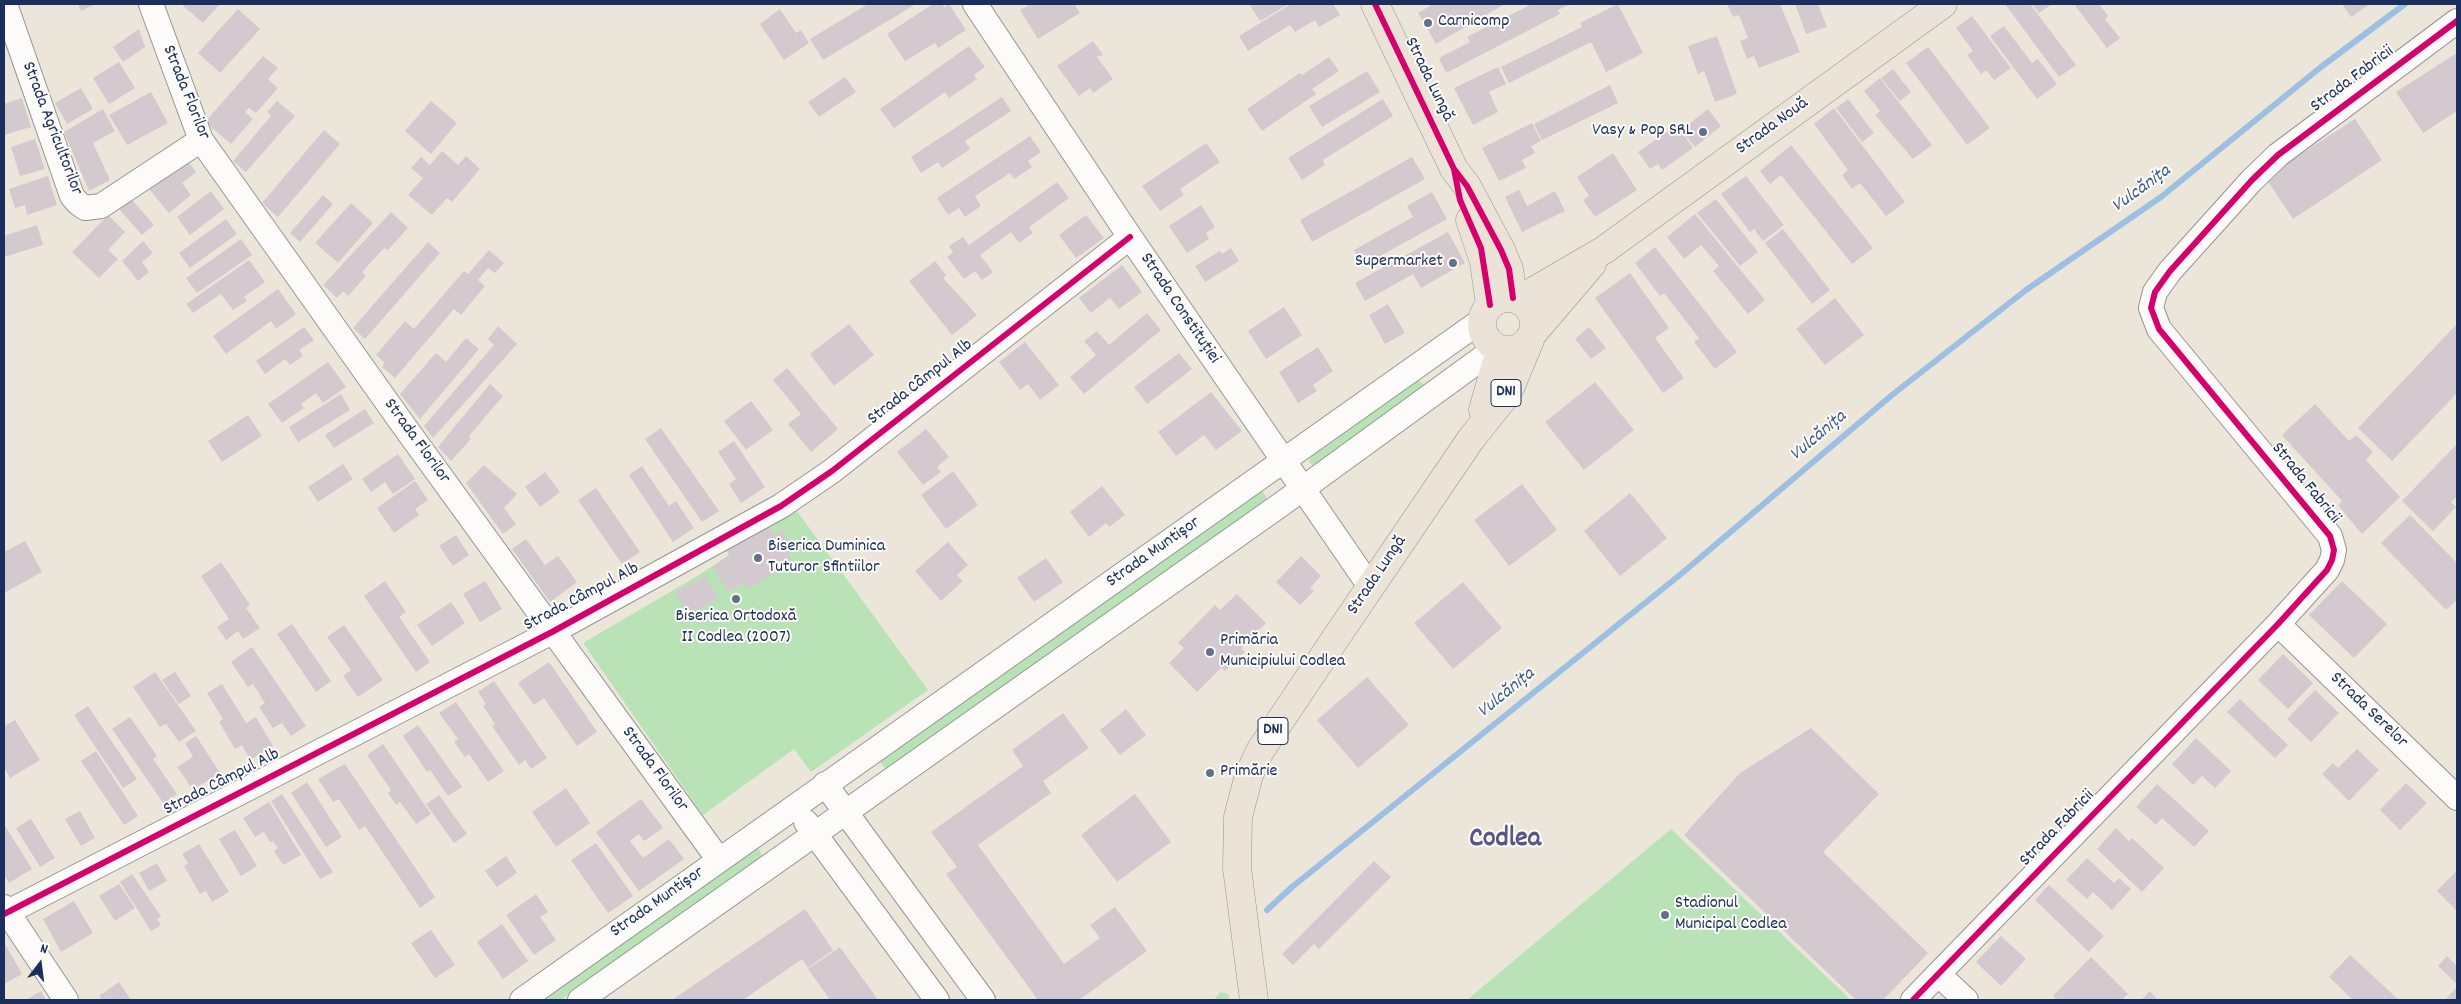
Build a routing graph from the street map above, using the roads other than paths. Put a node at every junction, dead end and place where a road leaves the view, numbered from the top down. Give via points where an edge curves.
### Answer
1 (5, 4) edge
2 (151, 4) edge
3 (975, 4) edge
4 (1375, 4) edge
5 (1943, 4) edge
6 (2457, 21) edge
7 (201, 140) junction
8 (1130, 237) junction
9 (1604, 250) junction
10 (1501, 306) junction
11 (1532, 336) junction
12 (1498, 349) junction
13 (1471, 439) junction
14 (1283, 461) junction
15 (1302, 489) junction
16 (1371, 588) junction
17 (2278, 624) junction
18 (552, 632) junction
19 (825, 784) junction
20 (2457, 798) edge
21 (795, 806) junction
22 (846, 812) junction
23 (815, 834) junction
24 (719, 860) junction
25 (5, 911) edge
26 (1938, 974) junction
27 (66, 1000) edge
28 (522, 1000) edge
29 (580, 1000) edge
30 (937, 1000) edge
31 (983, 1000) edge
32 (1254, 1000) edge
33 (1913, 1000) edge
34 (1966, 1000) edge

1 - 7 street, Strada Agricultorilor via 72,196 85,208 101,206
2 - 7 street, Strada Florilor
3 - 8 street, Strada Constituției
4 - 10 main road, Strada Lungă via 1454,169 1468,186 1501,250 1510,275
5 - 9 main road, Strada Nouă
6 - 17 street, Strada Fabricii via 2278,155 2233,200 2155,292 2151,308 2159,329 2330,536 2334,550 2327,570
7 - 18 street, Strada Florilor
8 - 14 street, Strada Constituției
8 - 18 street, Strada Câmpul Alb via 825,476 781,506
9 - 10 main road, Strada Nouă
9 - 11 main road, Strada Nouă
10 - 11 main road via 1530,309 1534,316
10 - 12 main road via 1485,336
10 - 14 street, Strada Muntișor
11 - 12 main road via 1516,350
11 - 13 main road, Strada Lungă / DN1 via 1511,386
12 - 13 main road, Strada Lungă / DN1 via 1487,400
12 - 15 street, Strada Muntișor
13 - 16 main road, Strada Lungă / DN1
14 - 15 street, Strada Constituției
14 - 19 street, Strada Muntișor
15 - 16 street, Strada Constituției
15 - 22 street, Strada Muntișor
16 - 32 main road, Strada Lungă / DN1 via 1260,750 1240,802 1239,897
17 - 20 street, Strada Serelor
17 - 26 street, Strada Fabricii
18 - 24 street, Strada Florilor
18 - 25 street, Strada Câmpul Alb
19 - 21 street, Strada Muntișor
19 - 22 street
21 - 23 street
21 - 24 street, Strada Muntișor
22 - 23 street, Strada Muntișor
22 - 31 street
23 - 29 street, Strada Muntișor
23 - 30 street
24 - 28 street, Strada Muntișor
25 - 27 street
26 - 33 street, Strada Fabricii
26 - 34 street

